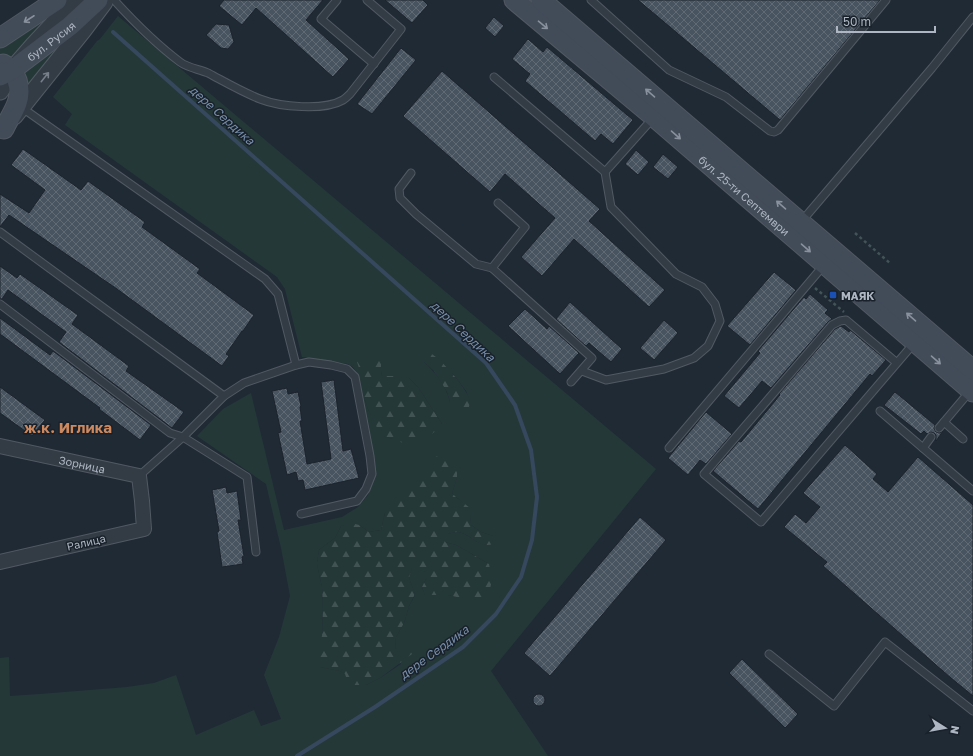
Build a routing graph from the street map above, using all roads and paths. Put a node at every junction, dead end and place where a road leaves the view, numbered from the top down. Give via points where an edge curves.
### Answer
1 (57, 0) edge
2 (76, 0) edge
3 (98, 0) edge
4 (105, 0) edge
5 (114, 0) edge
6 (337, 0) edge
7 (367, 0) edge
8 (514, 0) edge
9 (541, 0) edge
10 (591, 0) edge
11 (886, 0) edge
12 (973, 17) edge
13 (0, 38) edge
14 (374, 64) junction
15 (4, 70) edge
16 (494, 77) dead end
17 (0, 91) edge
18 (21, 107) junction
19 (654, 117) junction
20 (2, 131) edge
21 (605, 172) junction
22 (411, 173) dead end
23 (498, 203) dead end
24 (801, 222) junction
25 (0, 232) edge
26 (855, 233) dead end
27 (825, 264) junction
28 (891, 264) dead end
29 (492, 268) junction
30 (817, 289) dead end
31 (0, 304) edge
32 (836, 304) dead end
33 (915, 342) junction
34 (897, 363) junction
35 (296, 365) junction
36 (972, 366) edge
37 (582, 370) junction
38 (571, 382) dead end
39 (972, 391) edge
40 (224, 396) junction
41 (880, 411) dead end
42 (183, 437) junction
43 (932, 437) dead end
44 (963, 439) dead end
45 (0, 446) edge
46 (669, 448) dead end
47 (922, 448) junction
48 (139, 476) junction
49 (973, 491) edge
50 (301, 514) dead end
51 (256, 552) dead end
52 (0, 562) edge
53 (769, 654) dead end
54 (973, 711) edge

1 -> 13 main road
2 - 15 street via 33,46
3 - 15 main road, бул. Русия via 70,26
18 -> 4 street
5 - 14 lane via 130,18 182,63 267,101 312,107 343,100
6 - 14 lane via 321,19
7 - 14 lane via 401,29
8 -> 19 main road, бул. 25-ти Септември
24 -> 9 main road, бул. 25-ти Септември
10 - 11 lane via 669,70 726,97 774,132
12 - 24 lane
15 - 17 street
15 - 20 main road via 16,76 19,91 18,102
16 - 21 lane
18 - 20 street
18 - 35 lane via 265,279 278,294
19 - 21 lane
19 -> 27 main road, бул. 25-ти Септември
21 - 37 lane via 611,207 676,274 702,287 715,304 720,321 708,346 694,358 664,369 606,380
22 - 29 lane via 399,189 400,198 476,264
23 - 29 lane via 526,227
36 -> 24 main road, бул. 25-ти Септември
25 - 40 lane
26 - 28 path
27 - 33 main road, бул. 25-ти Септември
27 - 46 lane
29 - 37 lane via 592,358
30 - 32 path
31 - 42 lane via 170,433
33 - 34 lane
33 -> 39 main road, бул. 25-ти Септември
34 - 34 lane via 761,522 704,474 832,325 846,320
35 - 40 lane via 244,383
35 - 50 lane via 308,362 347,368 355,377 372,474 366,489 357,501
37 - 38 lane
39 - 44 lane via 941,425
40 - 42 lane
41 - 47 lane
42 - 48 lane
42 - 51 lane via 247,477
43 - 47 lane
45 - 48 street, Зорница
47 - 49 lane
48 - 52 street, Ралица via 144,529
53 - 54 lane via 834,706 885,642

